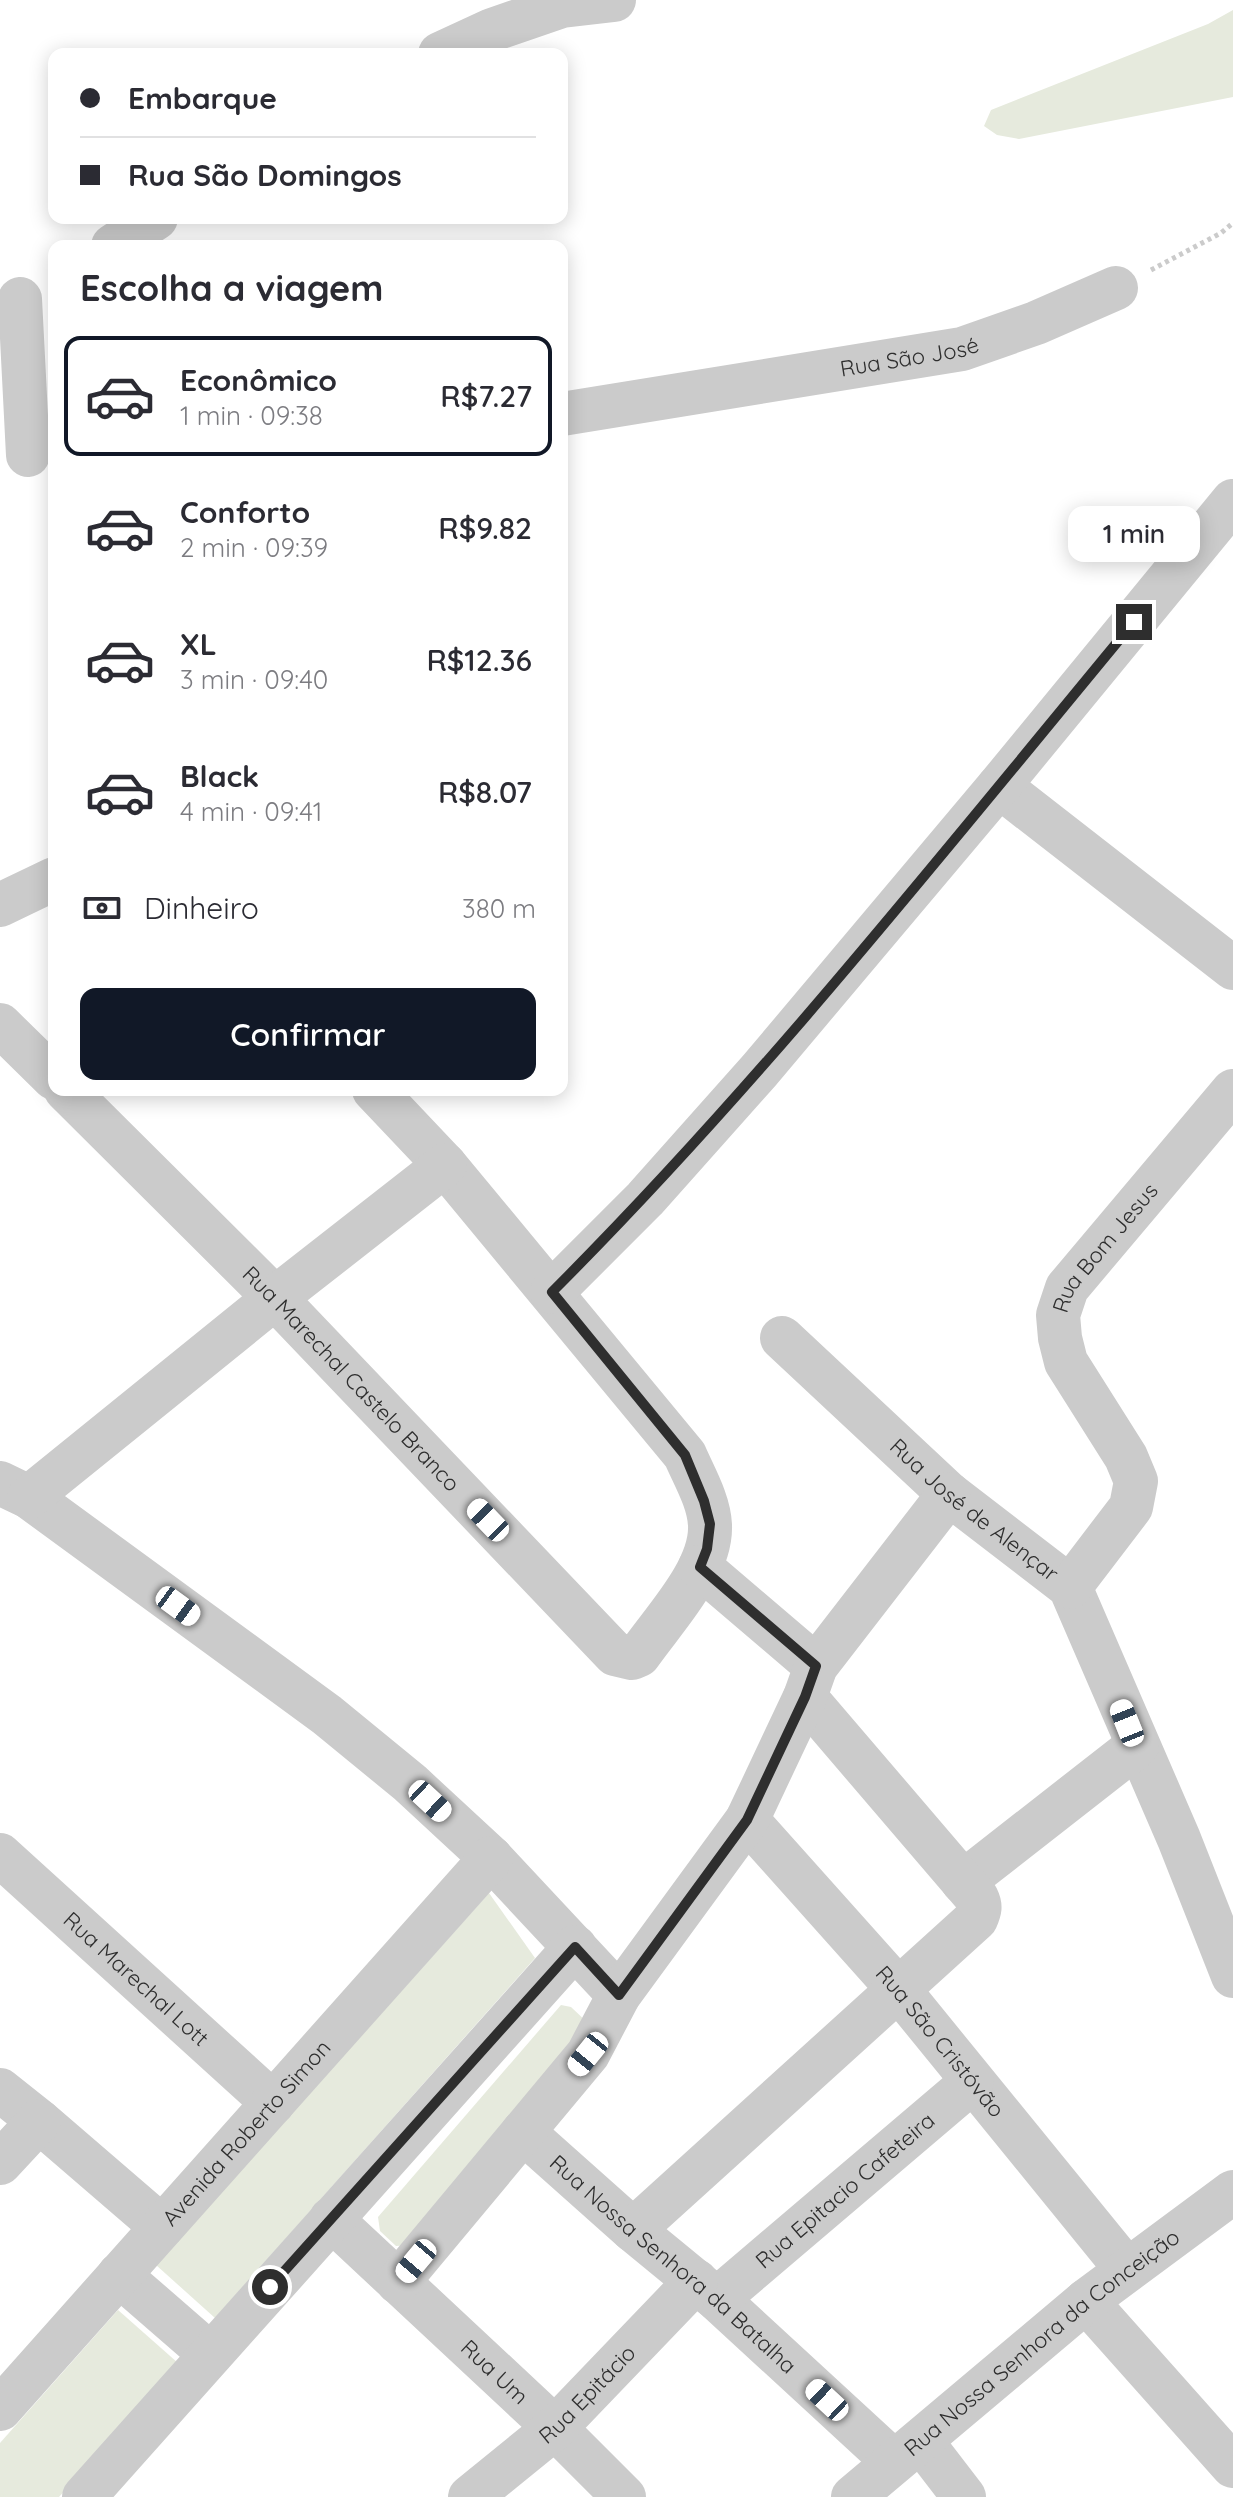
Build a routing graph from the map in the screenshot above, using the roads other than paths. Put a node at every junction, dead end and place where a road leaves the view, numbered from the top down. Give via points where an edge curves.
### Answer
1 (614, 0) edge
2 (453, 48) edge
3 (147, 224) edge
4 (122, 240) edge
5 (1116, 288) road end
6 (25, 296) edge
7 (568, 413) edge
8 (27, 456) edge
9 (1233, 501) edge
10 (999, 786) junction
11 (48, 882) edge
12 (0, 905) edge
13 (1233, 968) edge
14 (0, 1025) edge
15 (48, 1072) edge
16 (1233, 1091) edge
17 (72, 1096) edge
18 (380, 1096) edge
19 (445, 1165) junction
20 (552, 1292) junction
21 (275, 1298) junction
22 (782, 1338) dead end
23 (15, 1490) edge
24 (949, 1494) junction
25 (700, 1567) junction
26 (1070, 1587) junction
27 (810, 1682) junction
28 (1137, 1746) junction
29 (747, 1820) junction
30 (0, 1855) edge
31 (491, 1858) junction
32 (963, 1882) junction
33 (575, 1947) junction
34 (1233, 1976) edge
35 (899, 1990) junction
36 (619, 1995) junction
37 (972, 2082) junction
38 (0, 2090) edge
39 (273, 2103) junction
40 (39, 2121) junction
41 (523, 2132) junction
42 (0, 2163) edge
43 (1233, 2192) edge
44 (331, 2219) junction
45 (162, 2227) junction
46 (633, 2230) junction
47 (1127, 2270) junction
48 (119, 2275) junction
49 (398, 2282) junction
50 (707, 2290) junction
51 (1086, 2301) junction
52 (210, 2354) junction
53 (0, 2409) edge
54 (555, 2428) junction
55 (907, 2451) junction
56 (1233, 2466) edge
57 (84, 2497) edge
58 (470, 2497) edge
59 (624, 2497) edge
60 (853, 2497) edge
61 (964, 2497) edge

1 - 2 street via 562,6
3 - 4 street
5 - 7 street, Rua São José via 962,349
6 - 8 street
9 - 10 street
10 - 13 street
10 - 20 street via 759,1071 645,1199
11 - 12 street
14 - 15 street
16 - 26 street, Rua Bom Jesus via 1067,1288 1058,1315 1066,1362 1136,1481 1131,1507
17 - 21 street, Rua Marechal Castelo Branco
18 - 19 street
19 - 20 street
19 - 21 street
20 - 25 street via 685,1455 710,1524
21 - 23 street
21 - 25 street, Rua Marechal Castelo Branco via 615,1654 639,1655
22 - 24 street, Rua José de Alençar
23 - 31 street via 327,1715
24 - 26 street, Rua José de Alençar
24 - 27 street
25 - 27 street
26 - 28 street, Rua José de Alençar
27 - 29 street
27 - 32 street
28 - 32 street
28 - 34 street, Rua José de Alençar
29 - 35 street, Rua São Cristóvão
29 - 36 street
30 - 39 street, Rua Marechal Lott
31 - 33 street
31 - 39 street, Avenida Roberto Simon
32 - 35 street via 980,1905 976,1919
33 - 36 street
33 - 44 street
35 - 37 street, Rua São Cristóvão
35 - 46 street
36 - 41 street via 588,2054
37 - 47 street, Rua São Cristóvão
37 - 50 street, Rua Epitacio Cafeteira
38 - 40 street
39 - 45 street, Avenida Roberto Simon
40 - 42 street
40 - 45 street
41 - 46 street, Rua Nossa Senhora da Batalha
41 - 49 street
43 - 47 street, Rua Nossa Senhora da Conceição
44 - 49 street, Rua Um
44 - 52 street
45 - 48 street, Avenida Roberto Simon
46 - 50 street, Rua Nossa Senhora da Batalha
47 - 51 street, Rua Nossa Senhora da Conceição
48 - 52 street
48 - 53 street, Avenida Roberto Simon
49 - 54 street, Rua Um
50 - 54 street, Rua Epitácio
50 - 55 street, Rua Nossa Senhora da Batalha
51 - 55 street, Rua Nossa Senhora da Conceição
51 - 56 street
52 - 57 street
54 - 58 street, Rua Epitácio
54 - 59 street, Rua Um
55 - 60 street, Rua Nossa Senhora da Conceição
55 - 61 street, Rua Nossa Senhora da Batalha

